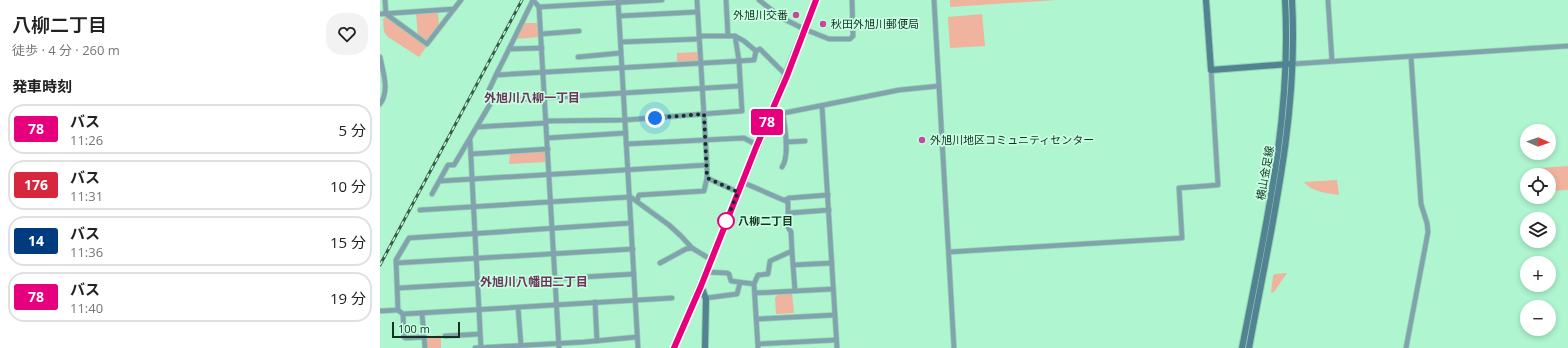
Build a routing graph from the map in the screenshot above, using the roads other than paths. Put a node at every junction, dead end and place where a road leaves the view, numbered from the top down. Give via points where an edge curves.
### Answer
1 (385, 0) edge
2 (533, 0) edge
3 (662, 0) edge
4 (696, 0) edge
5 (726, 0) edge
6 (759, 0) edge
7 (816, 0) edge
8 (852, 0) edge
9 (934, 0) edge
10 (1206, 0) edge
11 (1286, 0) edge
12 (1292, 0) edge
13 (1328, 0) edge
14 (1332, 0) edge
15 (459, 1) edge
16 (618, 1) edge
17 (539, 7) junction
18 (454, 9) junction
19 (697, 12) junction
20 (380, 14) edge
21 (386, 14) junction
22 (619, 16) junction
23 (804, 29) junction
24 (579, 31) dead end
25 (541, 34) junction
26 (728, 36) junction
27 (736, 36) junction
28 (699, 38) junction
29 (621, 42) junction
30 (1568, 46) edge
31 (542, 48) junction
32 (509, 49) junction
33 (756, 51) junction
34 (621, 53) junction
35 (578, 56) dead end
36 (1411, 57) junction
37 (380, 58) edge
38 (739, 61) junction
39 (1332, 61) junction
40 (701, 64) junction
41 (1289, 64) junction
42 (381, 67) edge
43 (622, 67) junction
44 (1211, 70) junction
45 (543, 73) junction
46 (496, 75) junction
47 (787, 76) junction
48 (740, 86) junction
49 (939, 86) junction
50 (702, 89) junction
51 (382, 93) edge
52 (624, 93) junction
53 (545, 98) junction
54 (492, 101) junction
55 (380, 104) edge
56 (822, 106) junction
57 (704, 114) junction
58 (783, 114) junction
59 (769, 116) junction
60 (625, 120) junction
61 (546, 122) junction
62 (477, 127) junction
63 (626, 133) junction
64 (547, 138) junction
65 (470, 139) junction
66 (705, 140) junction
67 (805, 141) dead end
68 (786, 142) junction
69 (626, 144) junction
70 (757, 145) junction
71 (548, 149) junction
72 (471, 154) junction
73 (707, 165) junction
74 (782, 167) dead end
75 (628, 170) junction
76 (549, 174) junction
77 (707, 178) junction
78 (471, 180) junction
79 (440, 181) junction
80 (742, 182) junction
81 (738, 192) junction
82 (432, 194) dead end
83 (828, 195) junction
84 (630, 197) junction
85 (785, 200) junction
86 (637, 201) junction
87 (551, 202) junction
88 (473, 206) junction
89 (420, 210) dead end
90 (829, 210) junction
91 (789, 213) junction
92 (631, 223) junction
93 (552, 229) junction
94 (474, 233) junction
95 (692, 248) junction
96 (632, 249) junction
97 (792, 251) junction
98 (949, 252) junction
99 (554, 254) junction
100 (476, 258) junction
101 (710, 260) junction
102 (832, 262) junction
103 (396, 263) junction
104 (660, 263) dead end
105 (793, 265) junction
106 (706, 272) junction
107 (634, 274) junction
108 (555, 280) junction
109 (740, 283) junction
110 (477, 284) junction
111 (754, 284) junction
112 (701, 286) junction
113 (398, 288) junction
114 (833, 289) junction
115 (795, 291) junction
116 (755, 292) junction
117 (672, 298) dead end
118 (706, 298) junction
119 (635, 300) junction
120 (595, 302) junction
121 (557, 305) junction
122 (518, 308) junction
123 (479, 309) junction
124 (398, 310) junction
125 (380, 311) edge
126 (422, 313) junction
127 (404, 314) junction
128 (835, 315) junction
129 (757, 318) junction
130 (480, 334) junction
131 (445, 336) dead end
132 (424, 337) junction
133 (638, 337) junction
134 (836, 340) junction
135 (598, 341) junction
136 (521, 345) junction
137 (559, 346) edge
138 (758, 346) edge
139 (425, 348) edge
140 (475, 348) edge
141 (481, 348) edge
142 (638, 348) edge
143 (674, 348) edge
144 (706, 348) edge
145 (837, 348) edge
146 (954, 348) edge
147 (1242, 348) edge
148 (1249, 348) edge
149 (1406, 348) edge

1 - 21 street
2 - 17 street
2 - 32 street
3 - 16 street
4 - 19 street
5 - 26 street
6 - 23 street via 782,18
7 - 23 street
8 - 23 street via 854,31 850,39 828,39
9 - 49 street
10 - 44 street
11 - 41 street, 横山金足線
12 - 41 street, 横山金足線
13 - 14 street
13 - 39 street
15 - 18 street
16 - 17 street
16 - 22 street
17 - 25 street
18 - 21 street
18 - 21 street via 427,44
19 - 22 street
19 - 28 street
20 - 21 street
22 - 29 street
23 - 47 street
24 - 25 street
25 - 31 street
26 - 27 street
26 - 28 street
27 - 33 street
27 - 38 street
28 - 29 street
28 - 40 street
29 - 34 street
30 - 36 street
31 - 32 street
31 - 45 street
32 - 46 street
33 - 38 street via 754,60
33 - 47 street via 760,49
34 - 35 street
34 - 43 street
36 - 39 street
36 - 149 street via 1421,204 1428,232
37 - 42 street
38 - 40 street
38 - 48 street
39 - 41 street
40 - 43 street
40 - 50 street
41 - 44 street
41 - 147 street, 横山金足線 via 1277,164
41 - 148 street, 横山金足線 via 1291,106 1283,164
42 - 51 street
43 - 45 street
43 - 52 street
44 - 98 street via 1218,186 1178,188 1182,238
45 - 46 street
45 - 53 street
46 - 54 street via 489,90
47 - 59 street
48 - 50 street
48 - 57 street via 742,111
49 - 56 street via 899,90
49 - 98 street
50 - 52 street
50 - 57 street
51 - 55 street
52 - 53 street
52 - 60 street
53 - 54 street
53 - 61 street
54 - 62 street
56 - 58 street
56 - 83 street
57 - 60 street
57 - 66 street
58 - 59 street
58 - 68 street
59 - 70 street
60 - 61 street
60 - 63 street
61 - 62 street
61 - 64 street
62 - 65 street
63 - 64 street
63 - 69 street
64 - 71 street
65 - 72 street
65 - 79 street via 454,165 448,165
66 - 69 street
66 - 70 street via 744,138
66 - 73 street
67 - 68 street
68 - 74 street via 785,162
69 - 75 street
70 - 80 street
71 - 72 street
71 - 76 street
72 - 78 street
73 - 75 street
73 - 77 street
75 - 76 street
75 - 84 street
76 - 78 street
76 - 87 street
77 - 81 street
77 - 86 street via 704,191 639,195
78 - 79 street
78 - 88 street
79 - 82 street
80 - 81 street
80 - 85 street
81 - 101 street
83 - 85 street
83 - 90 street
84 - 86 street
84 - 87 street
84 - 92 street
85 - 91 street via 788,202
86 - 95 street via 682,236
87 - 88 street
87 - 93 street
88 - 89 street
88 - 94 street
90 - 91 street
90 - 102 street
91 - 97 street via 788,227 791,232
92 - 93 street
92 - 96 street
93 - 94 street
93 - 99 street
94 - 100 street
94 - 103 street via 409,238
95 - 101 street
95 - 104 street
96 - 99 street
96 - 107 street
97 - 105 street
97 - 111 street via 770,261 768,274 758,275
98 - 146 street
99 - 100 street
99 - 108 street
100 - 103 street
100 - 110 street
101 - 106 street
102 - 105 street
102 - 114 street
103 - 113 street
105 - 115 street
106 - 109 street via 726,272 730,280
106 - 112 street
107 - 108 street
107 - 119 street
108 - 110 street
108 - 121 street
109 - 111 street
109 - 118 street via 737,294
110 - 113 street
110 - 123 street
111 - 116 street
112 - 118 street
112 - 143 street
113 - 124 street
114 - 115 street
114 - 128 street
115 - 116 street
116 - 129 street
117 - 119 street
118 - 144 street
119 - 120 street
119 - 133 street
120 - 121 street
120 - 135 street
121 - 122 street
121 - 137 street
122 - 123 street
122 - 136 street
123 - 126 street
123 - 130 street
124 - 125 street
124 - 127 street
126 - 127 street
126 - 132 street
127 - 132 street via 404,337
128 - 129 street
128 - 134 street
129 - 138 street
130 - 131 street
130 - 141 street
132 - 139 street
133 - 135 street
133 - 142 street
134 - 138 street
134 - 145 street
135 - 137 street
136 - 137 street
136 - 141 street
140 - 141 street

